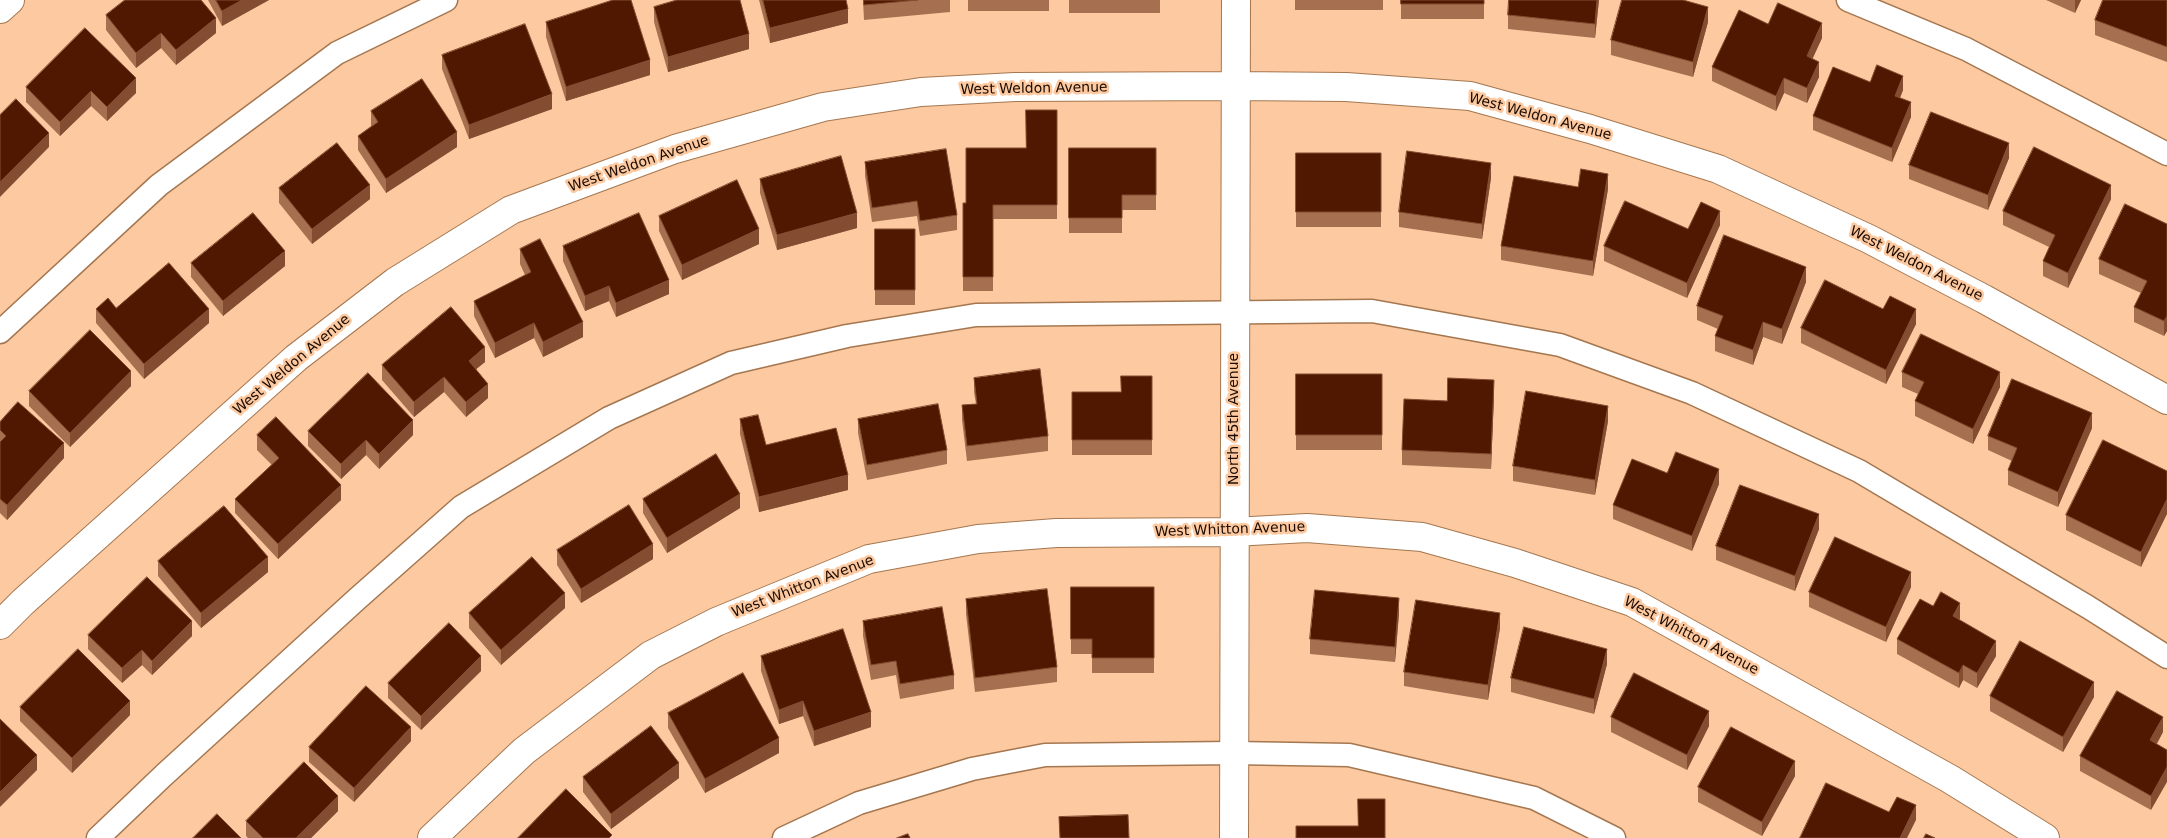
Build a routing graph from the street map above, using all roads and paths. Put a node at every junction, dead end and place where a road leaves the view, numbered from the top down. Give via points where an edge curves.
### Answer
1 (10, 0) edge
2 (446, 0) edge
3 (1236, 0) edge
4 (1848, 0) edge
5 (0, 9) edge
6 (1235, 86) junction
7 (2167, 154) edge
8 (1234, 311) junction
9 (0, 332) edge
10 (2167, 400) edge
11 (1233, 532) junction
12 (0, 624) edge
13 (2167, 657) edge
14 (1234, 754) junction
15 (98, 838) edge
16 (432, 838) edge
17 (784, 838) edge
18 (1234, 838) edge
19 (1614, 838) edge
20 (2045, 838) edge

1 - 5 street
2 - 9 lane via 337,53 159,185
3 - 6 street, North 45th Avenue
4 - 7 lane via 1966,49
6 - 8 street, North 45th Avenue
6 - 10 street, West Weldon Avenue via 1346,88 1470,96 1718,168 1902,256
6 - 12 street, West Weldon Avenue via 921,92 823,107 675,149 511,210 394,282 296,358
8 - 11 street, North 45th Avenue
8 - 13 lane via 1372,311 1560,344 1692,393 1859,471
8 - 15 lane via 976,315 847,336 731,363 609,418 461,507 356,599
11 - 14 street, North 45th Avenue
11 - 16 street, West Whitton Avenue via 1056,533 978,539 869,559 716,622 651,655 524,751
11 - 20 street, West Whitton Avenue via 1307,528 1422,537 1515,563 1632,602 1950,779
14 - 17 lane via 1045,755 972,769 859,803
14 - 18 street, North 45th Avenue
14 - 19 lane via 1349,755 1534,798

